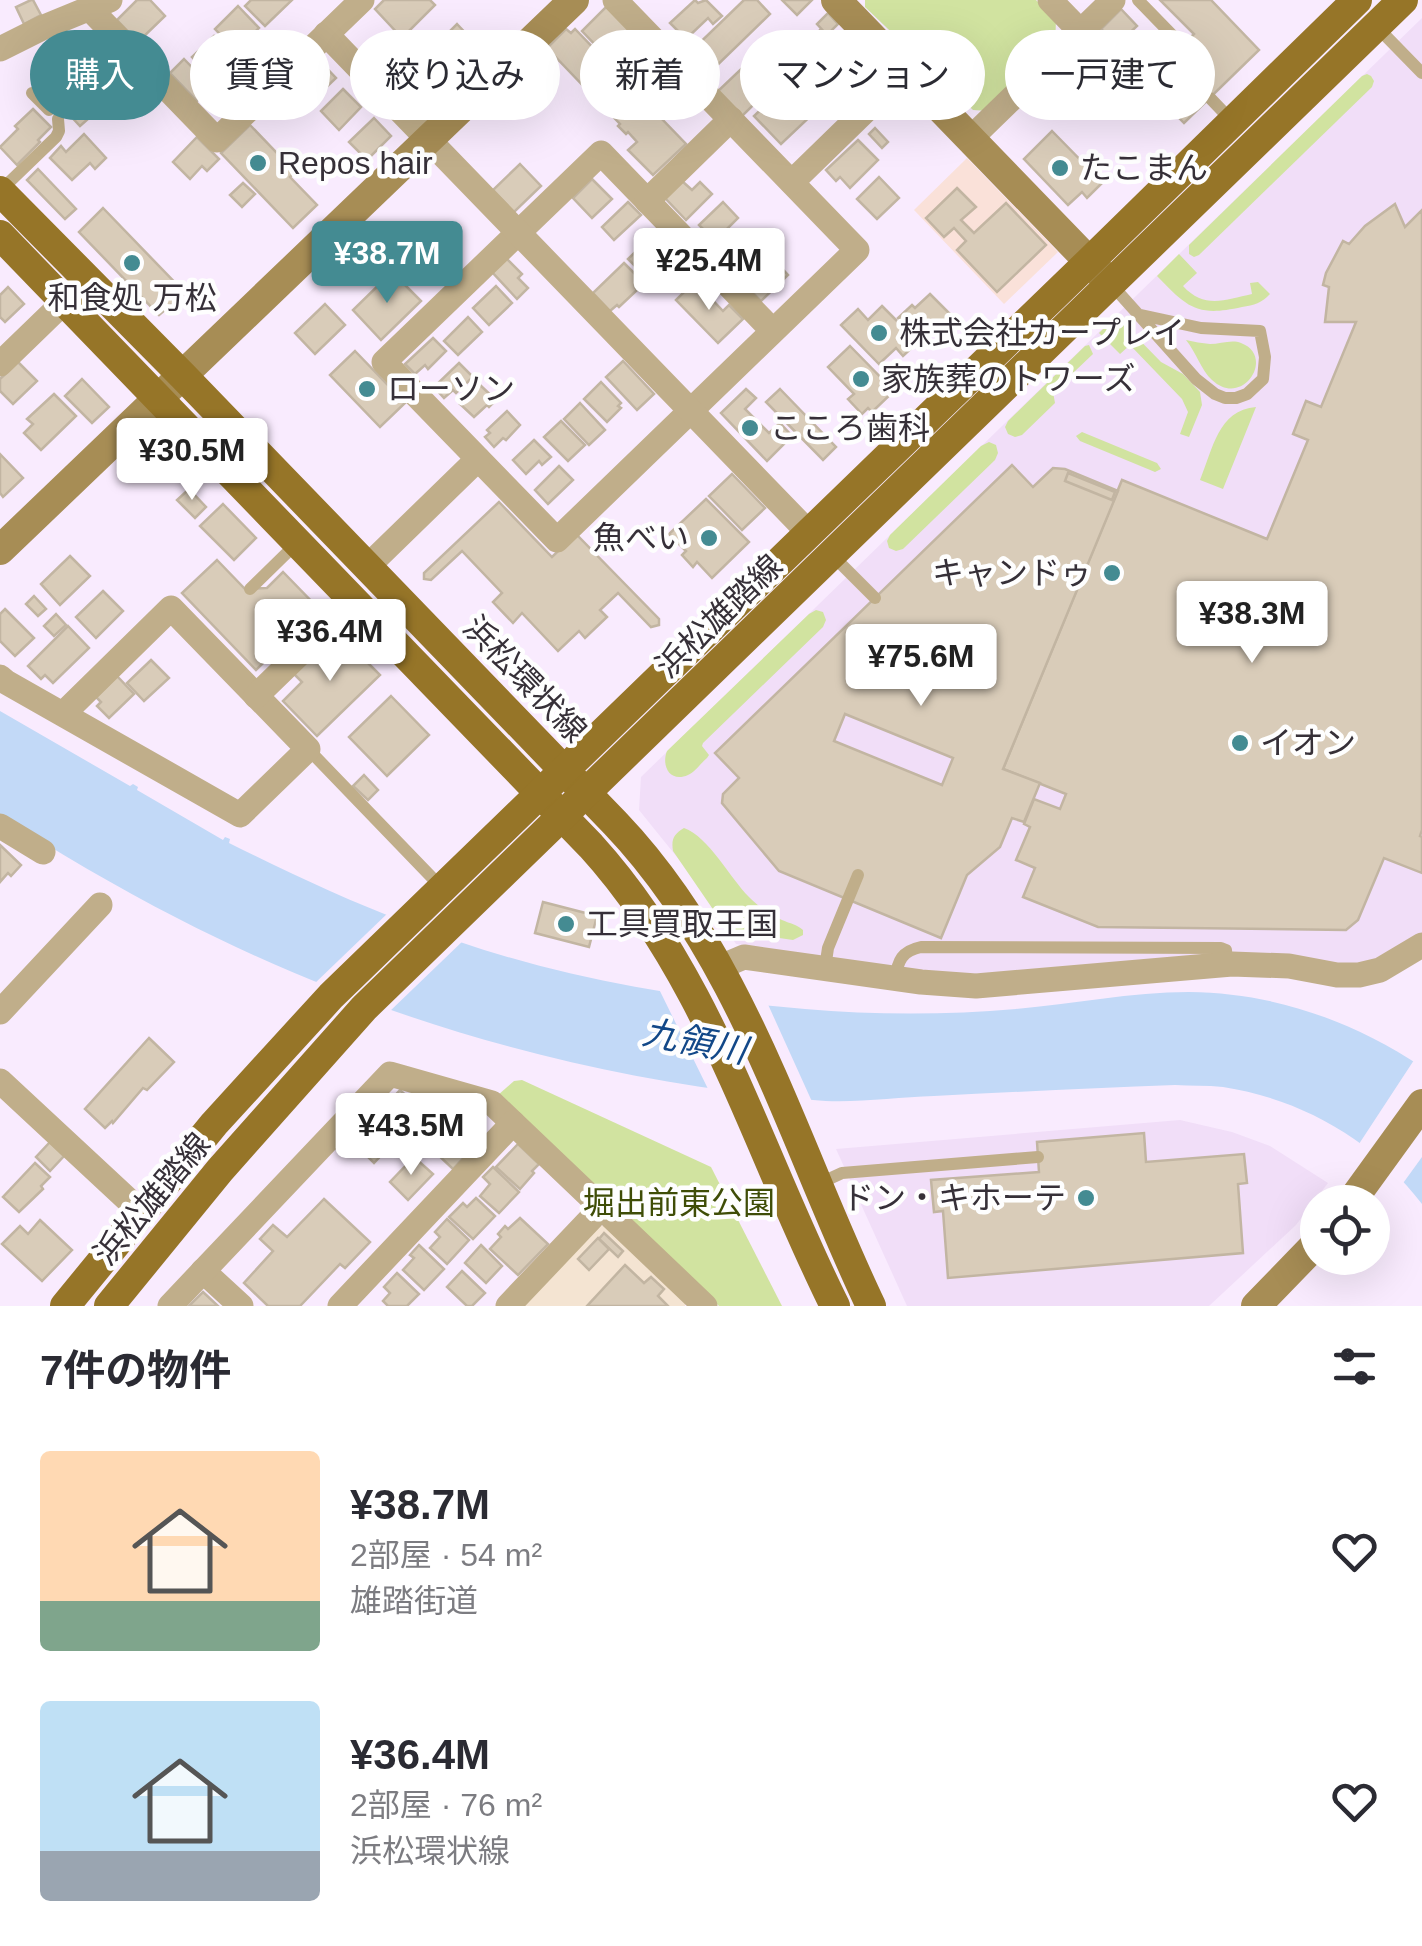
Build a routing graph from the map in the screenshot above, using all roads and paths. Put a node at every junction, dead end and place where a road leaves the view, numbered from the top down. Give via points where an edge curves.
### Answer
1 (362, 0) edge
2 (574, 0) edge
3 (616, 0) edge
4 (1050, 0) edge
5 (1113, 0) edge
6 (1138, 0) edge
7 (1402, 0) edge
8 (1355, 1) edge
9 (843, 2) edge
10 (100, 4) edge
11 (1376, 26) junction
12 (330, 30) edge
13 (868, 30) edge
14 (1079, 30) edge
15 (1083, 30) edge
16 (1167, 30) edge
17 (330, 38) edge
18 (0, 49) edge
19 (1422, 73) edge
20 (1215, 103) edge
21 (1005, 105) edge
22 (190, 109) edge
23 (731, 119) junction
24 (55, 120) edge
25 (200, 120) edge
26 (238, 120) edge
27 (856, 120) edge
28 (952, 120) edge
29 (1232, 122) junction
30 (970, 139) junction
31 (429, 140) junction
32 (792, 182) junction
33 (0, 191) edge
34 (647, 200) junction
35 (518, 232) junction
36 (0, 235) edge
37 (1090, 262) junction
38 (1111, 284) junction
39 (64, 302) junction
40 (1141, 315) junction
41 (773, 331) junction
42 (0, 364) edge
43 (182, 376) junction
44 (157, 400) junction
45 (691, 410) junction
46 (478, 459) junction
47 (809, 533) junction
48 (5, 534) edge
49 (297, 542) junction
50 (832, 555) junction
51 (367, 567) junction
52 (250, 589) dead end
53 (875, 598) dead end
54 (354, 600) junction
55 (0, 678) edge
56 (256, 696) junction
57 (62, 714) junction
58 (308, 750) junction
59 (564, 770) junction
60 (586, 793) junction
61 (540, 794) junction
62 (562, 816) junction
63 (0, 826) edge
64 (43, 852) dead end
65 (858, 875) dead end
66 (442, 888) junction
67 (100, 905) dead end
68 (1422, 945) edge
69 (1227, 964) junction
70 (825, 968) junction
71 (722, 975) junction
72 (896, 979) junction
73 (0, 1012) edge
74 (0, 1081) edge
75 (1422, 1104) edge
76 (513, 1123) junction
77 (1038, 1157) dead end
78 (817, 1184) junction
79 (1364, 1185) edge
80 (602, 1207) junction
81 (141, 1212) junction
82 (1300, 1261) edge
83 (204, 1271) junction
84 (65, 1306) edge
85 (108, 1306) edge
86 (170, 1306) edge
87 (241, 1306) edge
88 (340, 1306) edge
89 (508, 1306) edge
90 (705, 1306) edge
91 (835, 1306) edge
92 (871, 1306) edge
93 (1256, 1306) edge

1 - 12 street
2 - 31 street
3 - 23 street
4 - 14 street
5 - 15 street
6 - 16 lane
7 - 11 main road, 浜松雄踏線
8 - 29 main road, 浜松雄踏線
9 - 13 street
10 - 18 street
10 - 22 street
11 - 19 lane
11 - 38 main road, 浜松雄踏線
17 - 31 street
20 - 29 lane
21 - 30 street
23 - 32 street
23 - 34 street
24 - 33 lane via 56,137
25 - 26 street via 217,140
27 - 32 street
28 - 30 street
29 - 37 main road, 浜松雄踏線
30 - 37 street
31 - 35 street
31 - 43 street
32 - 41 street via 857,250
33 - 43 main road, 浜松環状線
34 - 35 street via 600,152
34 - 41 street
35 - 45 street
35 - 46 street via 384,362
36 - 39 main road
37 - 38 street
37 - 47 main road, 浜松雄踏線
38 - 40 lane
38 - 50 main road, 浜松雄踏線
39 - 42 street
39 - 44 main road
40 - 40 lane via 1200,328 1260,331 1262,379 1236,398 1215,394
41 - 45 street
43 - 44 street
43 - 51 main road, 浜松環状線
44 - 48 street
44 - 49 main road
45 - 46 street via 557,540
45 - 47 street
46 - 51 street
47 - 59 main road, 浜松雄踏線
49 - 52 lane
49 - 54 main road
50 - 53 lane
50 - 60 main road, 浜松雄踏線
51 - 59 main road, 浜松環状線
54 - 56 street
54 - 61 main road
55 - 57 street
56 - 57 street via 206,631 171,608
56 - 58 street
57 - 58 street via 240,815
58 - 66 lane
59 - 60 main road, 浜松環状線
59 - 61 main road, 浜松雄踏線
60 - 62 main road, 浜松雄踏線
60 - 71 main road, 浜松環状線 via 668,888
61 - 62 main road
61 - 66 main road, 浜松雄踏線
62 - 85 main road, 浜松雄踏線 via 364,1008
62 - 91 main road via 621,882 686,980
63 - 64 street
65 - 70 lane
66 - 81 main road, 浜松雄踏線 via 331,996
67 - 73 street
68 - 69 street via 1359,975
69 - 72 street via 1003,984
69 - 72 lane via 1221,948 921,947 903,954
70 - 71 street via 744,957
70 - 72 street
71 - 78 main road, 浜松環状線
74 - 81 street
75 - 79 street
76 - 80 street
76 - 83 street via 492,1104 390,1074
76 - 88 street
77 - 78 lane via 842,1173
78 - 92 main road, 浜松環状線
80 - 89 street
80 - 90 street
81 - 84 main road, 浜松雄踏線
82 - 93 street
83 - 86 street
83 - 87 street

